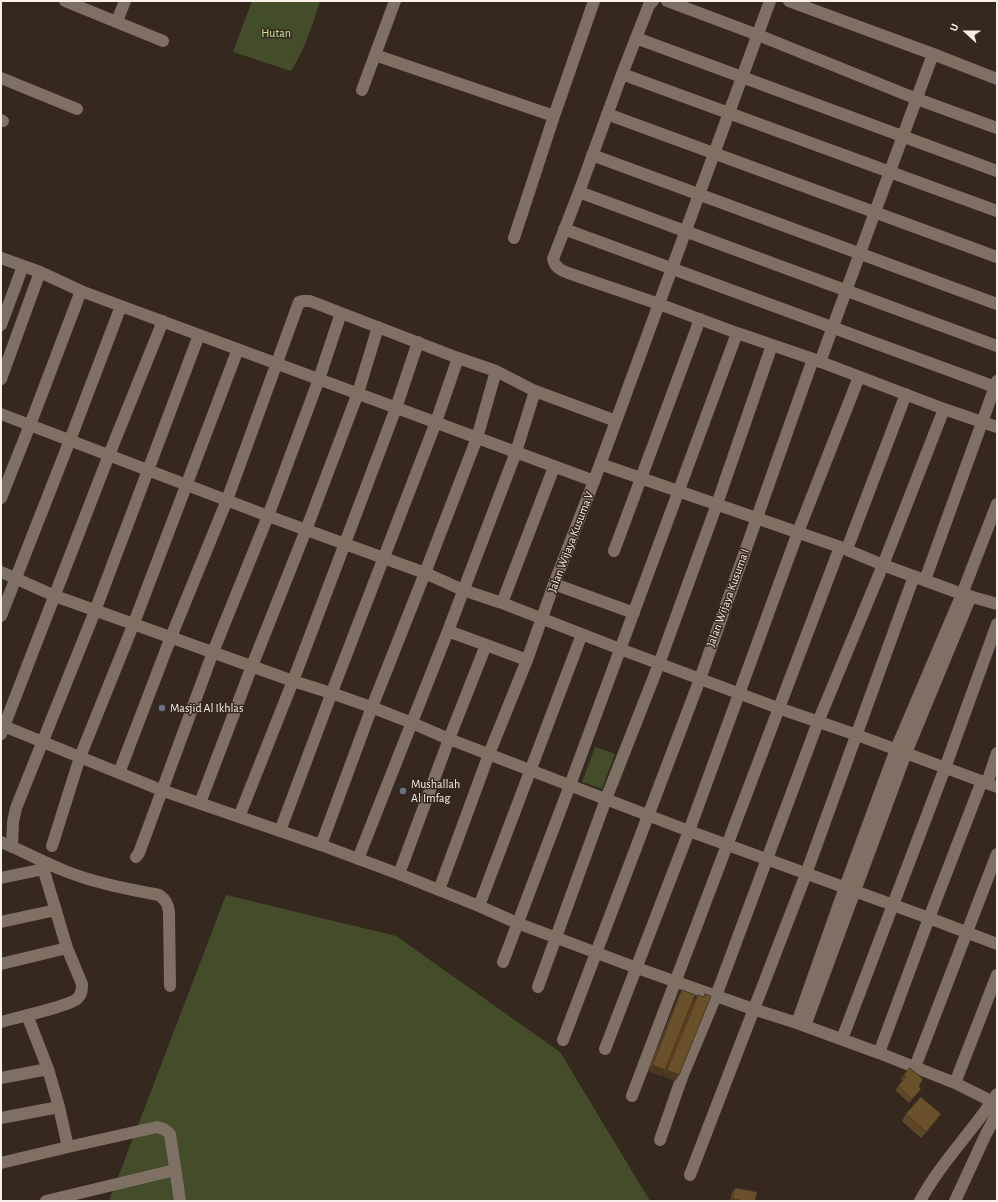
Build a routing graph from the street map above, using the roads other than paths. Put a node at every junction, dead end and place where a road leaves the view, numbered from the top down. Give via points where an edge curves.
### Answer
1 (65, 1) edge
2 (125, 1) edge
3 (395, 1) edge
4 (594, 1) edge
5 (653, 1) edge
6 (666, 1) edge
7 (770, 1) edge
8 (789, 1) edge
9 (117, 21) junction
10 (758, 35) junction
11 (636, 38) junction
12 (163, 41) dead end
13 (933, 54) junction
14 (375, 55) junction
15 (622, 74) junction
16 (742, 77) junction
17 (1, 78) edge
18 (997, 80) edge
19 (362, 90) dead end
20 (917, 99) junction
21 (77, 109) dead end
22 (729, 113) junction
23 (607, 114) junction
24 (554, 116) junction
25 (997, 128) edge
26 (903, 136) junction
27 (714, 154) junction
28 (592, 155) junction
29 (997, 171) edge
30 (890, 172) junction
31 (579, 192) junction
32 (699, 194) junction
33 (997, 211) edge
34 (875, 213) junction
35 (564, 228) junction
36 (686, 231) junction
37 (514, 238) dead end
38 (860, 253) junction
39 (997, 257) edge
40 (1, 258) edge
41 (23, 266) junction
42 (672, 268) junction
43 (40, 272) junction
44 (846, 290) junction
45 (81, 291) junction
46 (659, 304) junction
47 (997, 304) edge
48 (4, 306) edge
49 (121, 306) junction
50 (341, 313) junction
51 (700, 319) junction
52 (163, 321) junction
53 (1, 325) edge
54 (378, 327) junction
55 (832, 327) junction
56 (737, 333) junction
57 (199, 335) junction
58 (418, 342) junction
59 (772, 345) junction
60 (997, 346) edge
61 (238, 349) junction
62 (458, 358) junction
63 (816, 361) junction
64 (276, 363) junction
65 (496, 371) junction
66 (859, 377) junction
67 (1, 379) edge
68 (319, 379) junction
69 (996, 384) edge
70 (535, 391) junction
71 (358, 393) junction
72 (906, 394) junction
73 (396, 408) junction
74 (944, 409) junction
75 (1, 414) edge
76 (616, 421) junction
77 (436, 422) junction
78 (982, 422) junction
79 (30, 425) junction
80 (997, 427) edge
81 (477, 438) junction
82 (70, 440) junction
83 (516, 452) junction
84 (109, 455) junction
85 (600, 464) junction
86 (554, 467) junction
87 (147, 470) junction
88 (641, 478) junction
89 (594, 481) junction
90 (186, 485) junction
91 (678, 491) junction
92 (1, 498) edge
93 (227, 500) junction
94 (717, 504) junction
95 (997, 504) edge
96 (268, 516) junction
97 (757, 518) junction
98 (306, 530) junction
99 (798, 532) junction
100 (345, 544) junction
101 (843, 548) junction
102 (614, 551) dead end
103 (384, 558) junction
104 (883, 565) junction
105 (1, 572) edge
106 (425, 573) junction
107 (16, 578) junction
108 (920, 578) junction
109 (554, 584) junction
110 (463, 590) junction
111 (967, 595) junction
112 (55, 596) junction
113 (502, 603) junction
114 (997, 604) edge
115 (95, 611) junction
116 (634, 613) junction
117 (1, 616) edge
118 (542, 619) junction
119 (134, 624) junction
120 (997, 624) edge
121 (448, 631) junction
122 (582, 634) junction
123 (171, 637) junction
124 (486, 645) junction
125 (620, 649) junction
126 (213, 652) junction
127 (527, 660) junction
128 (659, 664) junction
129 (252, 666) junction
130 (700, 679) junction
131 (293, 681) junction
132 (332, 692) junction
133 (740, 693) junction
134 (372, 707) junction
135 (778, 708) junction
136 (412, 722) junction
137 (818, 722) junction
138 (2, 729) edge
139 (857, 735) junction
140 (450, 739) junction
141 (42, 742) junction
142 (901, 751) junction
143 (997, 753) edge
144 (489, 754) junction
145 (80, 757) junction
146 (945, 768) junction
147 (530, 771) junction
148 (120, 773) junction
149 (989, 784) edge
150 (570, 785) junction
151 (161, 790) junction
152 (606, 799) junction
153 (200, 803) junction
154 (647, 815) junction
155 (239, 817) junction
156 (280, 831) junction
157 (689, 831) junction
158 (7, 844) edge
159 (320, 845) junction
160 (52, 846) dead end
161 (728, 846) junction
162 (997, 854) edge
163 (136, 857) dead end
164 (358, 860) junction
165 (766, 860) junction
166 (43, 865) junction
167 (399, 874) junction
168 (806, 874) junction
169 (1, 878) edge
170 (850, 889) junction
171 (439, 890) junction
172 (893, 905) junction
173 (479, 906) junction
174 (56, 910) junction
175 (929, 918) junction
176 (1, 922) edge
177 (517, 923) junction
178 (967, 932) junction
179 (556, 938) junction
180 (997, 944) edge
181 (67, 948) junction
182 (596, 953) junction
183 (503, 962) dead end
184 (1, 964) edge
185 (637, 968) junction
186 (997, 975) edge
187 (676, 982) junction
188 (170, 986) dead end
189 (538, 987) dead end
190 (716, 996) junction
191 (753, 1009) junction
192 (27, 1015) junction
193 (1, 1022) edge
194 (801, 1025) junction
195 (842, 1039) junction
196 (563, 1040) dead end
197 (605, 1049) dead end
198 (879, 1053) junction
199 (915, 1067) junction
200 (48, 1069) junction
201 (1, 1078) edge
202 (955, 1083) junction
203 (632, 1096) dead end
204 (995, 1100) edge
205 (59, 1107) junction
206 (997, 1114) edge
207 (1, 1118) edge
208 (660, 1140) dead end
209 (68, 1147) junction
210 (1, 1163) edge
211 (175, 1170) junction
212 (690, 1175) dead end
213 (46, 1201) edge
214 (180, 1201) edge
215 (920, 1201) edge
216 (955, 1201) edge

1 - 9 street
2 - 9 street
3 - 14 street
4 - 24 street
5 - 11 street
6 - 10 street
7 - 10 street, Jalan Wijaya Kusuma V
8 - 13 street
9 - 12 street
10 - 16 street, Jalan Wijaya Kusuma V
10 - 20 street
11 - 15 street
11 - 16 street
13 - 18 street
13 - 20 street, Jalan Wijaya Kusuma I
14 - 19 street
14 - 24 street
15 - 22 street
15 - 23 street
16 - 22 street, Jalan Wijaya Kusuma V
16 - 26 street
17 - 21 street
20 - 25 street
20 - 26 street, Jalan Wijaya Kusuma I
22 - 27 street, Jalan Wijaya Kusuma V
22 - 30 street
23 - 27 street
23 - 28 street
24 - 37 street
26 - 29 street
26 - 30 street, Jalan Wijaya Kusuma I
27 - 32 street, Jalan Wijaya Kusuma V
27 - 34 street
28 - 31 street
28 - 32 street
30 - 33 street
30 - 34 street, Jalan Wijaya Kusuma I
31 - 35 street
31 - 36 street
32 - 36 street, Jalan Wijaya Kusuma V
32 - 38 street
34 - 38 street, Jalan Wijaya Kusuma I
34 - 39 street
35 - 42 street
35 - 46 street via 553,259 556,267
36 - 42 street, Jalan Wijaya Kusuma V
36 - 44 street
38 - 44 street, Jalan Wijaya Kusuma I
38 - 47 street
40 - 41 street
41 - 43 street
41 - 48 street
42 - 46 street, Jalan Wijaya Kusuma V
42 - 55 street
43 - 45 street
43 - 67 street
44 - 55 street, Jalan Wijaya Kusuma I
44 - 60 street
45 - 49 street
45 - 79 street
46 - 51 street
46 - 76 street, Jalan Wijaya Kusuma V
48 - 53 street
49 - 52 street
49 - 82 street
50 - 54 street
50 - 64 street via 310,301 299,302
50 - 68 street
51 - 56 street
51 - 88 street
52 - 57 street
52 - 84 street
54 - 58 street
54 - 71 street
55 - 63 street, Jalan Wijaya Kusuma I
55 - 69 street
56 - 59 street
56 - 91 street
57 - 61 street
57 - 87 street
58 - 62 street
58 - 73 street
59 - 63 street
59 - 94 street
61 - 64 street
61 - 90 street
62 - 65 street
62 - 77 street
63 - 66 street
63 - 97 street, Jalan Wijaya Kusuma I
64 - 68 street
64 - 93 street
65 - 70 street
65 - 81 street
66 - 72 street
66 - 99 street
68 - 71 street
68 - 96 street
69 - 78 street
70 - 76 street
70 - 83 street
71 - 73 street
71 - 98 street
72 - 74 street
72 - 101 street
73 - 77 street
73 - 100 street
74 - 78 street
74 - 104 street
75 - 79 street
76 - 85 street, Jalan Wijaya Kusuma V
77 - 81 street
77 - 103 street
78 - 80 street
78 - 108 street
79 - 82 street
79 - 92 street
81 - 83 street
81 - 106 street
82 - 84 street
82 - 107 street
83 - 86 street
83 - 110 street
84 - 87 street
84 - 112 street
85 - 88 street
85 - 89 street, Jalan Wijaya Kusuma V
86 - 89 street
86 - 113 street
87 - 90 street
87 - 115 street
88 - 91 street
88 - 102 street
89 - 109 street, Jalan Wijaya Kusuma V
90 - 93 street
90 - 119 street
91 - 94 street
91 - 116 street
93 - 96 street
93 - 123 street
94 - 97 street
94 - 128 street
95 - 111 street
96 - 98 street
96 - 126 street
97 - 99 street
97 - 130 street, Jalan Wijaya Kusuma I
98 - 100 street
98 - 129 street
99 - 101 street
99 - 133 street
100 - 103 street
100 - 131 street
101 - 104 street
101 - 135 street
103 - 106 street
103 - 132 street
104 - 108 street
104 - 137 street
105 - 107 street
106 - 110 street
106 - 134 street
107 - 112 street
107 - 117 street
108 - 111 street
108 - 139 street
109 - 116 street
109 - 118 street, Jalan Wijaya Kusuma V
110 - 113 street
110 - 121 street
111 - 114 street
111 - 142 street
112 - 115 street
112 - 138 street
113 - 118 street
115 - 119 street
115 - 141 street
116 - 125 street
118 - 122 street
118 - 127 street, Jalan Wijaya Kusuma V
119 - 123 street
119 - 145 street
120 - 146 street
121 - 124 street
121 - 136 street
122 - 125 street
122 - 147 street
123 - 126 street
123 - 148 street
124 - 127 street
124 - 140 street
125 - 128 street
125 - 150 street
126 - 129 street
126 - 151 street
127 - 144 street, Jalan Wijaya Kusuma V
128 - 130 street
128 - 152 street
129 - 131 street
129 - 153 street
130 - 133 street
130 - 154 street, Jalan Wijaya Kusuma I
131 - 132 street
131 - 155 street
132 - 134 street
132 - 156 street
133 - 135 street
133 - 157 street
134 - 136 street
134 - 159 street
135 - 137 street
135 - 161 street
136 - 140 street
136 - 164 street
137 - 139 street
137 - 165 street
138 - 141 street
139 - 142 street
139 - 168 street
140 - 144 street
140 - 167 street
141 - 145 street
141 - 158 street via 16,808
142 - 146 street
142 - 170 street
143 - 149 street
144 - 147 street
144 - 171 street, Jalan Wijaya Kusuma V
145 - 148 street
145 - 160 street
146 - 149 street
146 - 172 street
147 - 150 street
147 - 173 street
148 - 151 street
149 - 175 street
150 - 152 street
150 - 177 street
151 - 153 street
151 - 163 street
152 - 154 street
152 - 179 street
153 - 155 street
154 - 157 street
154 - 182 street, Jalan Wijaya Kusuma I
155 - 156 street
156 - 159 street
157 - 161 street
157 - 185 street
158 - 166 street
159 - 164 street
161 - 165 street
161 - 187 street
162 - 178 street
164 - 167 street
165 - 168 street
165 - 190 street
166 - 169 street
166 - 174 street
166 - 188 street via 164,898 169,912
167 - 171 street
168 - 170 street
168 - 191 street
170 - 172 street
170 - 194 street
171 - 173 street
172 - 175 street
172 - 195 street
173 - 177 street
174 - 176 street
174 - 181 street
175 - 178 street
175 - 198 street
177 - 179 street
177 - 183 street
178 - 180 street
178 - 199 street
179 - 182 street
179 - 189 street
181 - 184 street
181 - 192 street via 82,984 80,995 74,1002
182 - 185 street
182 - 196 street, Jalan Wijaya Kusuma I
185 - 187 street
185 - 197 street
186 - 202 street
187 - 190 street
187 - 203 street
190 - 191 street
190 - 208 street via 682,1077
191 - 194 street
191 - 212 street
192 - 193 street
192 - 200 street
194 - 195 street
195 - 198 street
198 - 199 street
199 - 202 street
200 - 201 street
200 - 205 street
202 - 204 street
204 - 215 street via 942,1165
205 - 207 street
205 - 209 street
206 - 216 street
209 - 210 street
209 - 211 street via 157,1127 170,1134
211 - 213 street
211 - 214 street

